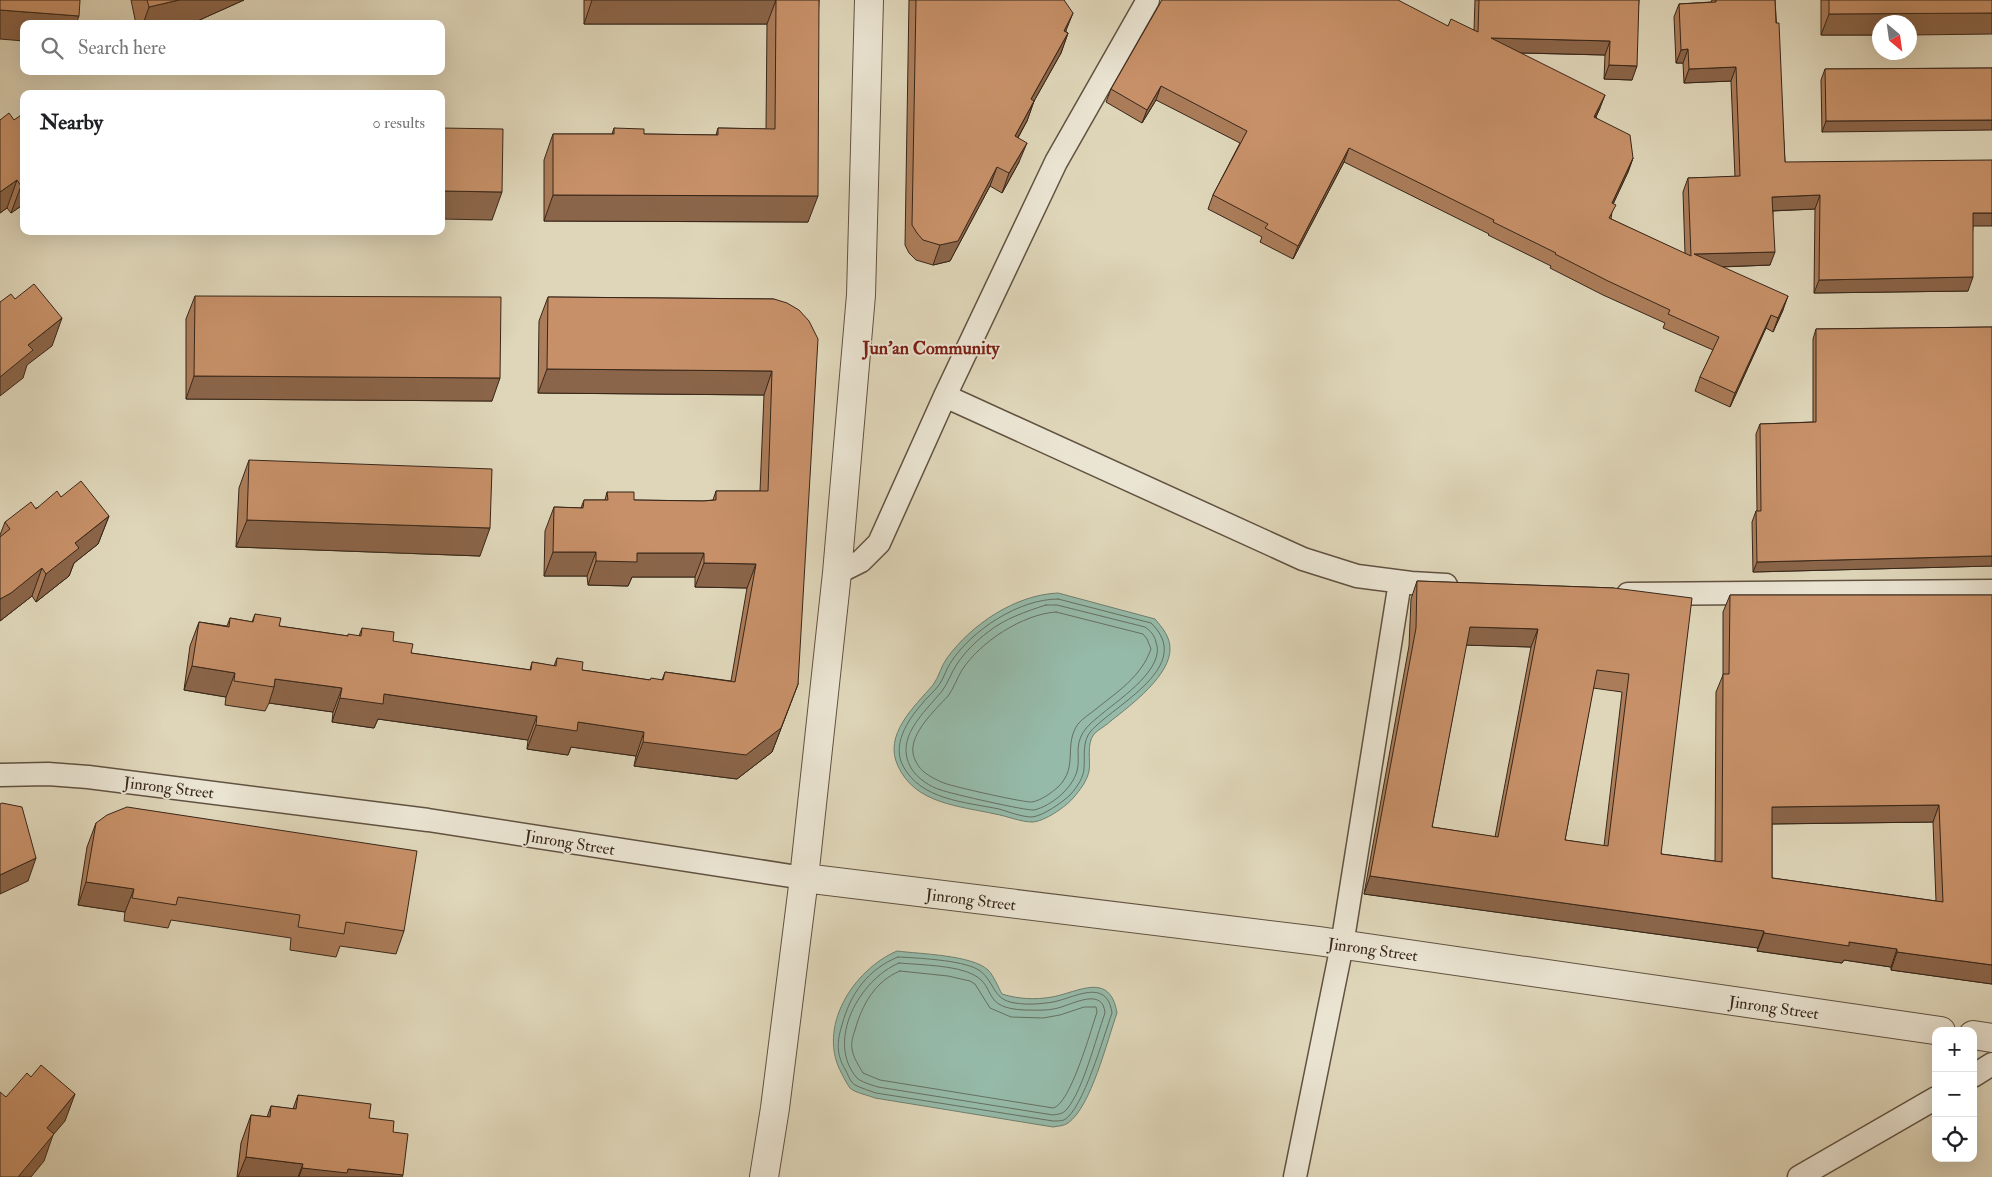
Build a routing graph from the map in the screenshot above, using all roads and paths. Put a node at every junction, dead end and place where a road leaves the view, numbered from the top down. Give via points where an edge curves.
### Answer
1 (869, 0) edge
2 (1148, 0) edge
3 (945, 396) junction
4 (837, 573) junction
5 (1400, 582) junction
6 (1470, 586) edge
7 (1992, 590) edge
8 (1606, 593) edge
9 (0, 775) edge
10 (804, 878) junction
11 (1342, 945) junction
12 (1932, 1030) edge
13 (1977, 1036) edge
14 (1992, 1038) edge
15 (1992, 1064) edge
16 (1977, 1073) edge
17 (1932, 1100) edge
18 (764, 1177) edge
19 (1295, 1177) edge
20 (1799, 1177) edge

1 - 4 street via 862,296
2 - 3 street via 1056,162
3 - 4 street via 879,543 861,562
3 - 5 street via 1303,559 1357,576
4 - 10 street
5 - 6 street
5 - 11 street
7 - 8 street
9 - 10 street, Jinrong Street via 88,777 416,818
10 - 11 street, Jinrong Street
10 - 18 street
11 - 12 street, Jinrong Street
11 - 19 street
13 - 14 street
15 - 16 street
17 - 20 street

